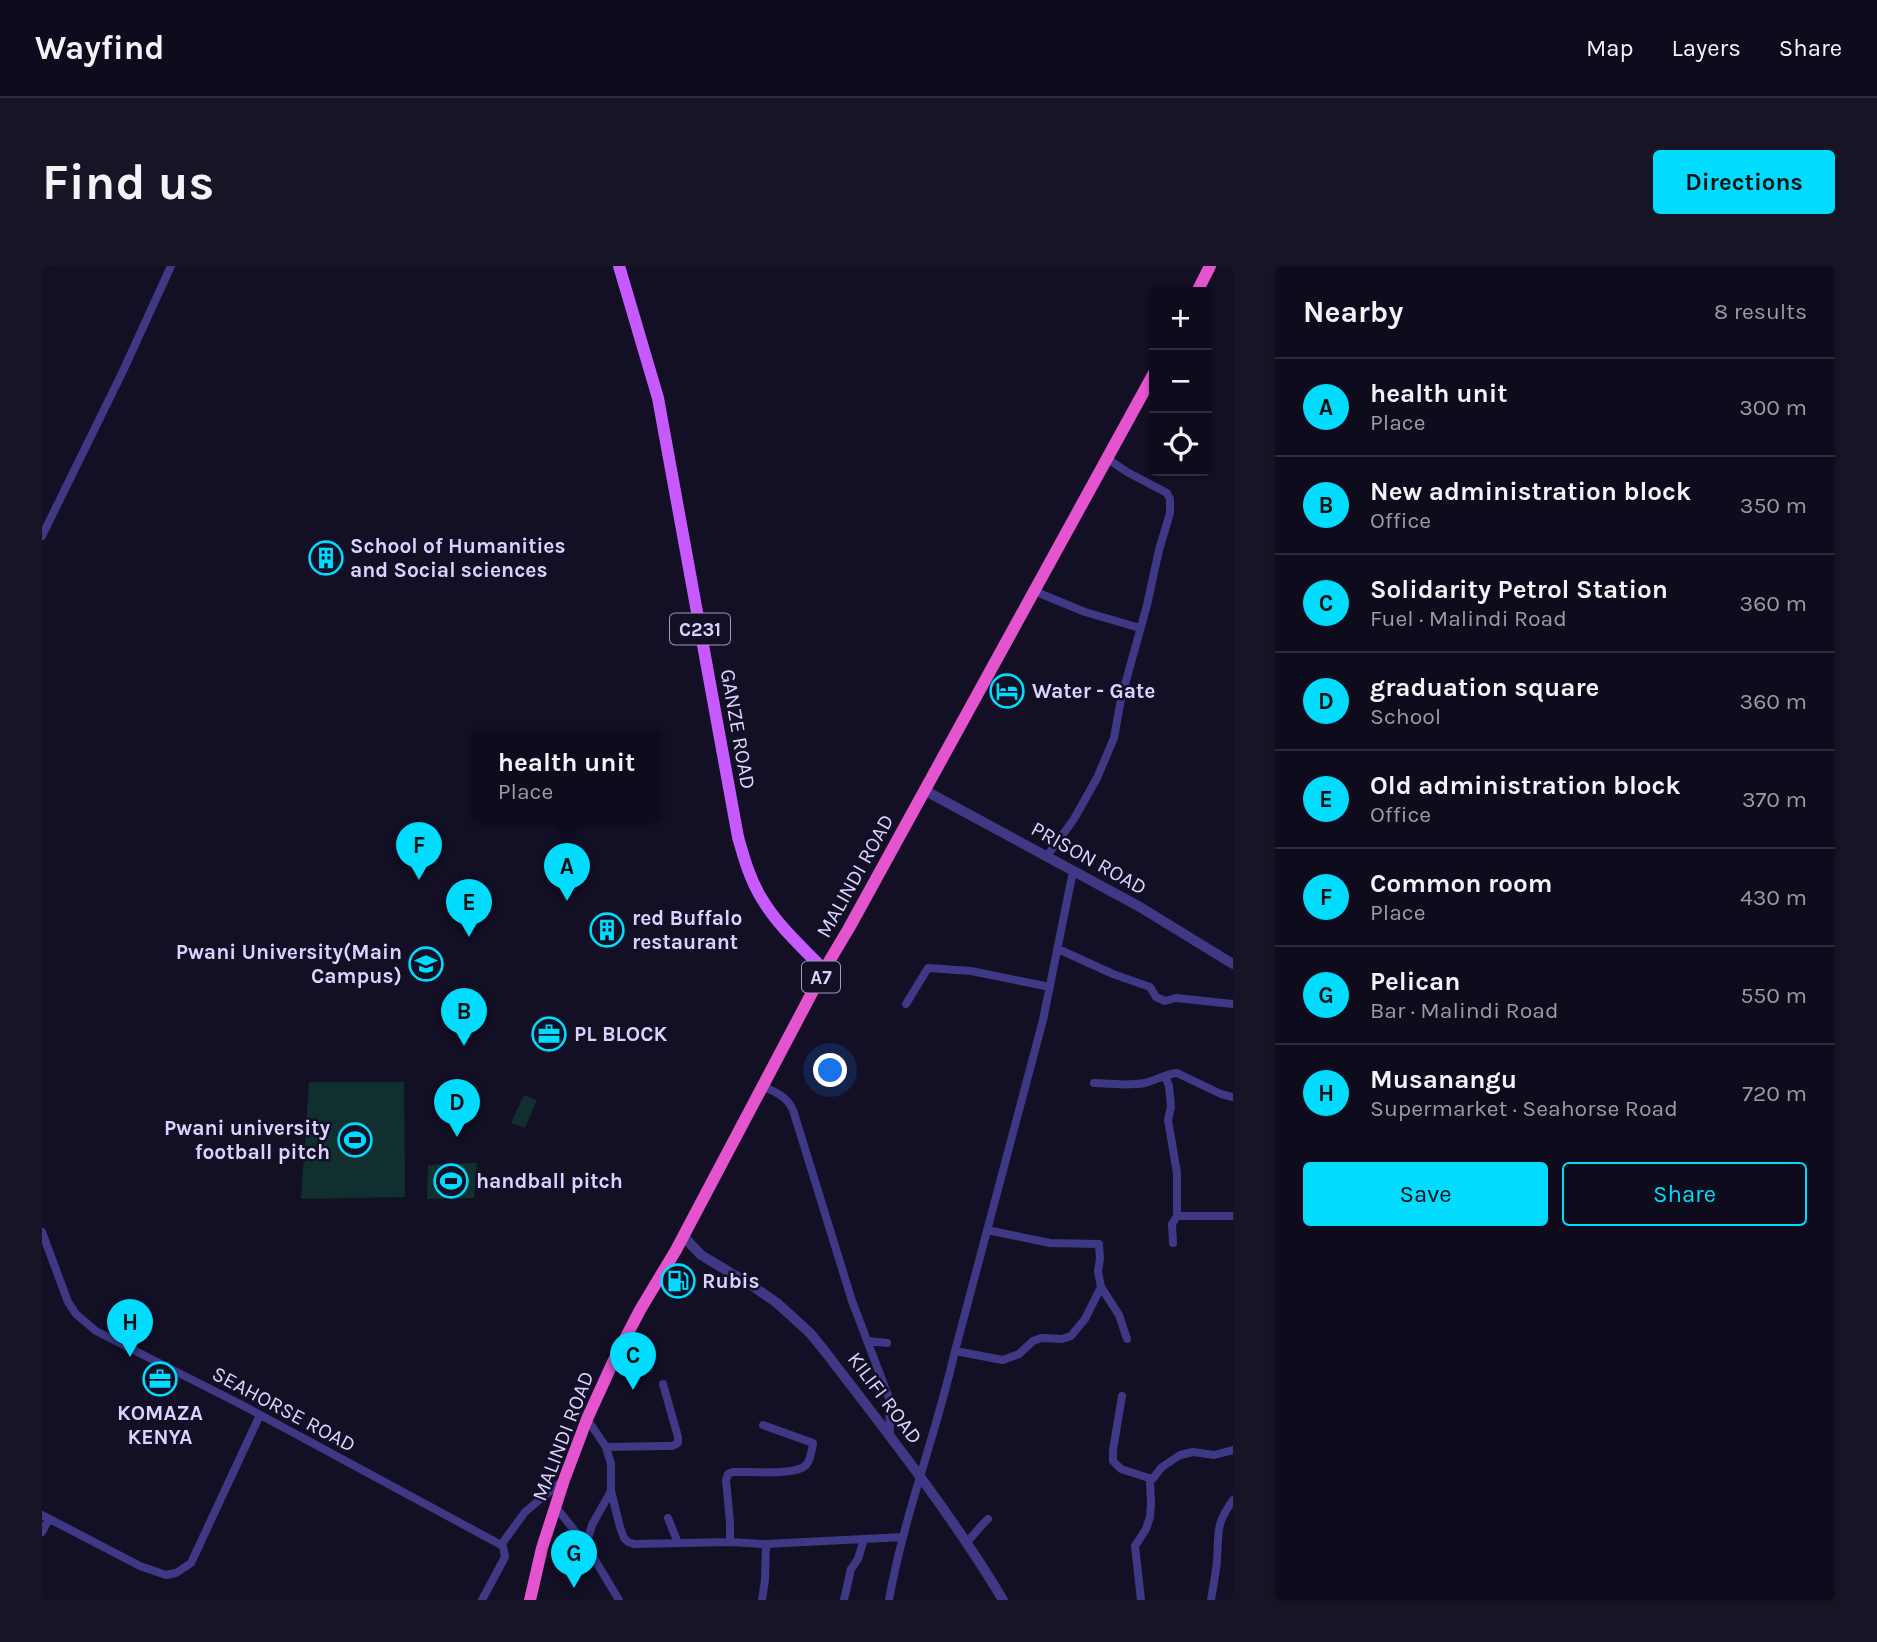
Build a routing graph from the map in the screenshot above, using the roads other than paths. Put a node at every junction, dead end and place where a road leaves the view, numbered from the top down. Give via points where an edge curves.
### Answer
1 (171, 266) edge
2 (620, 266) edge
3 (1210, 266) edge
4 (1200, 287) edge
5 (1149, 382) edge
6 (1108, 459) junction
7 (42, 536) edge
8 (1034, 591) junction
9 (1140, 628) junction
10 (925, 790) junction
11 (1047, 856) junction
12 (1073, 871) junction
13 (1058, 949) junction
14 (1233, 964) edge
15 (824, 970) junction
16 (1050, 987) junction
17 (906, 1004) dead end
18 (1233, 1004) edge
19 (1164, 1076) junction
20 (1094, 1083) dead end
21 (762, 1086) junction
22 (1233, 1097) edge
23 (1177, 1216) junction
24 (1233, 1216) edge
25 (988, 1230) junction
26 (42, 1232) edge
27 (683, 1236) junction
28 (1172, 1243) dead end
29 (676, 1250) junction
30 (701, 1255) junction
31 (1101, 1287) junction
32 (1127, 1339) dead end
33 (868, 1341) junction
34 (887, 1343) dead end
35 (955, 1351) junction
36 (663, 1384) dead end
37 (1122, 1396) dead end
38 (260, 1415) junction
39 (587, 1419) junction
40 (762, 1425) dead end
41 (890, 1437) junction
42 (606, 1447) junction
43 (1233, 1450) edge
44 (920, 1476) junction
45 (1152, 1479) junction
46 (564, 1480) junction
47 (611, 1491) junction
48 (1233, 1500) edge
49 (555, 1506) junction
50 (46, 1517) edge
51 (668, 1518) dead end
52 (988, 1519) dead end
53 (42, 1532) edge
54 (903, 1537) junction
55 (864, 1539) junction
56 (730, 1542) junction
57 (967, 1542) junction
58 (678, 1543) junction
59 (766, 1544) junction
60 (501, 1545) junction
61 (586, 1545) junction
62 (482, 1600) edge
63 (530, 1600) edge
64 (619, 1600) edge
65 (762, 1600) edge
66 (844, 1600) edge
67 (889, 1600) edge
68 (1003, 1600) edge
69 (1141, 1600) edge
70 (1211, 1600) edge

1 - 7 street
2 - 15 main road, GANZE ROAD / C231 via 658,398 744,861 767,907
3 - 4 highway
5 - 6 highway, MALINDI ROAD / A7
6 - 8 highway, MALINDI ROAD / A7
6 - 9 street via 1170,499
8 - 9 street
8 - 10 highway, MALINDI ROAD / A7
9 - 11 street via 1107,757 1074,819
10 - 11 street, PRISON ROAD
10 - 15 highway, MALINDI ROAD / A7
11 - 12 street, PRISON ROAD
12 - 13 street
12 - 14 street, PRISON ROAD
13 - 16 street
13 - 18 street via 1150,987 1165,1001
15 - 21 highway, MALINDI ROAD / A7
16 - 17 street via 971,971 928,968
16 - 25 street
19 - 20 street via 1125,1085
19 - 22 street via 1184,1075
19 - 23 street via 1171,1107 1168,1120 1177,1173
21 - 27 highway, MALINDI ROAD / A7
21 - 33 street via 791,1105
23 - 24 street
23 - 28 street
25 - 31 street via 1050,1243 1098,1244
25 - 35 street
26 - 38 street, SEAHORSE ROAD via 68,1302 96,1331
27 - 29 highway, MALINDI ROAD / A7
27 - 30 street, KILIFI ROAD
29 - 30 street, KILIFI ROAD
29 - 39 highway, MALINDI ROAD / A7 via 612,1362
30 - 41 street, KILIFI ROAD via 793,1316
31 - 32 street via 1119,1315
31 - 35 street via 1071,1336 1032,1341 1019,1354 1003,1360
33 - 34 street
33 - 41 street via 889,1398
35 - 44 street
36 - 42 street via 678,1443
37 - 45 street via 1113,1461 1121,1469
38 - 50 street via 191,1563 176,1573 166,1575 140,1566
38 - 60 street, SEAHORSE ROAD
39 - 42 street
39 - 46 highway, MALINDI ROAD / A7
40 - 56 street via 813,1443 810,1457 805,1466 794,1470 728,1474
41 - 44 street, KILIFI ROAD
42 - 47 street
43 - 45 street via 1214,1455 1186,1453 1167,1463
44 - 54 street
44 - 57 street, KILIFI ROAD
45 - 69 street via 1150,1517 1135,1546
46 - 49 highway, MALINDI ROAD / A7
46 - 60 street via 525,1511
47 - 58 street via 628,1542
47 - 61 street
48 - 70 street via 1219,1525
49 - 61 street
49 - 63 highway, MALINDI ROAD / A7
50 - 53 street
51 - 58 street
52 - 57 street
54 - 55 street
54 - 67 street
55 - 59 street
55 - 66 street via 850,1569
56 - 58 street
56 - 59 street
57 - 68 street, KILIFI ROAD
59 - 65 street
60 - 62 street via 505,1557
61 - 64 street

